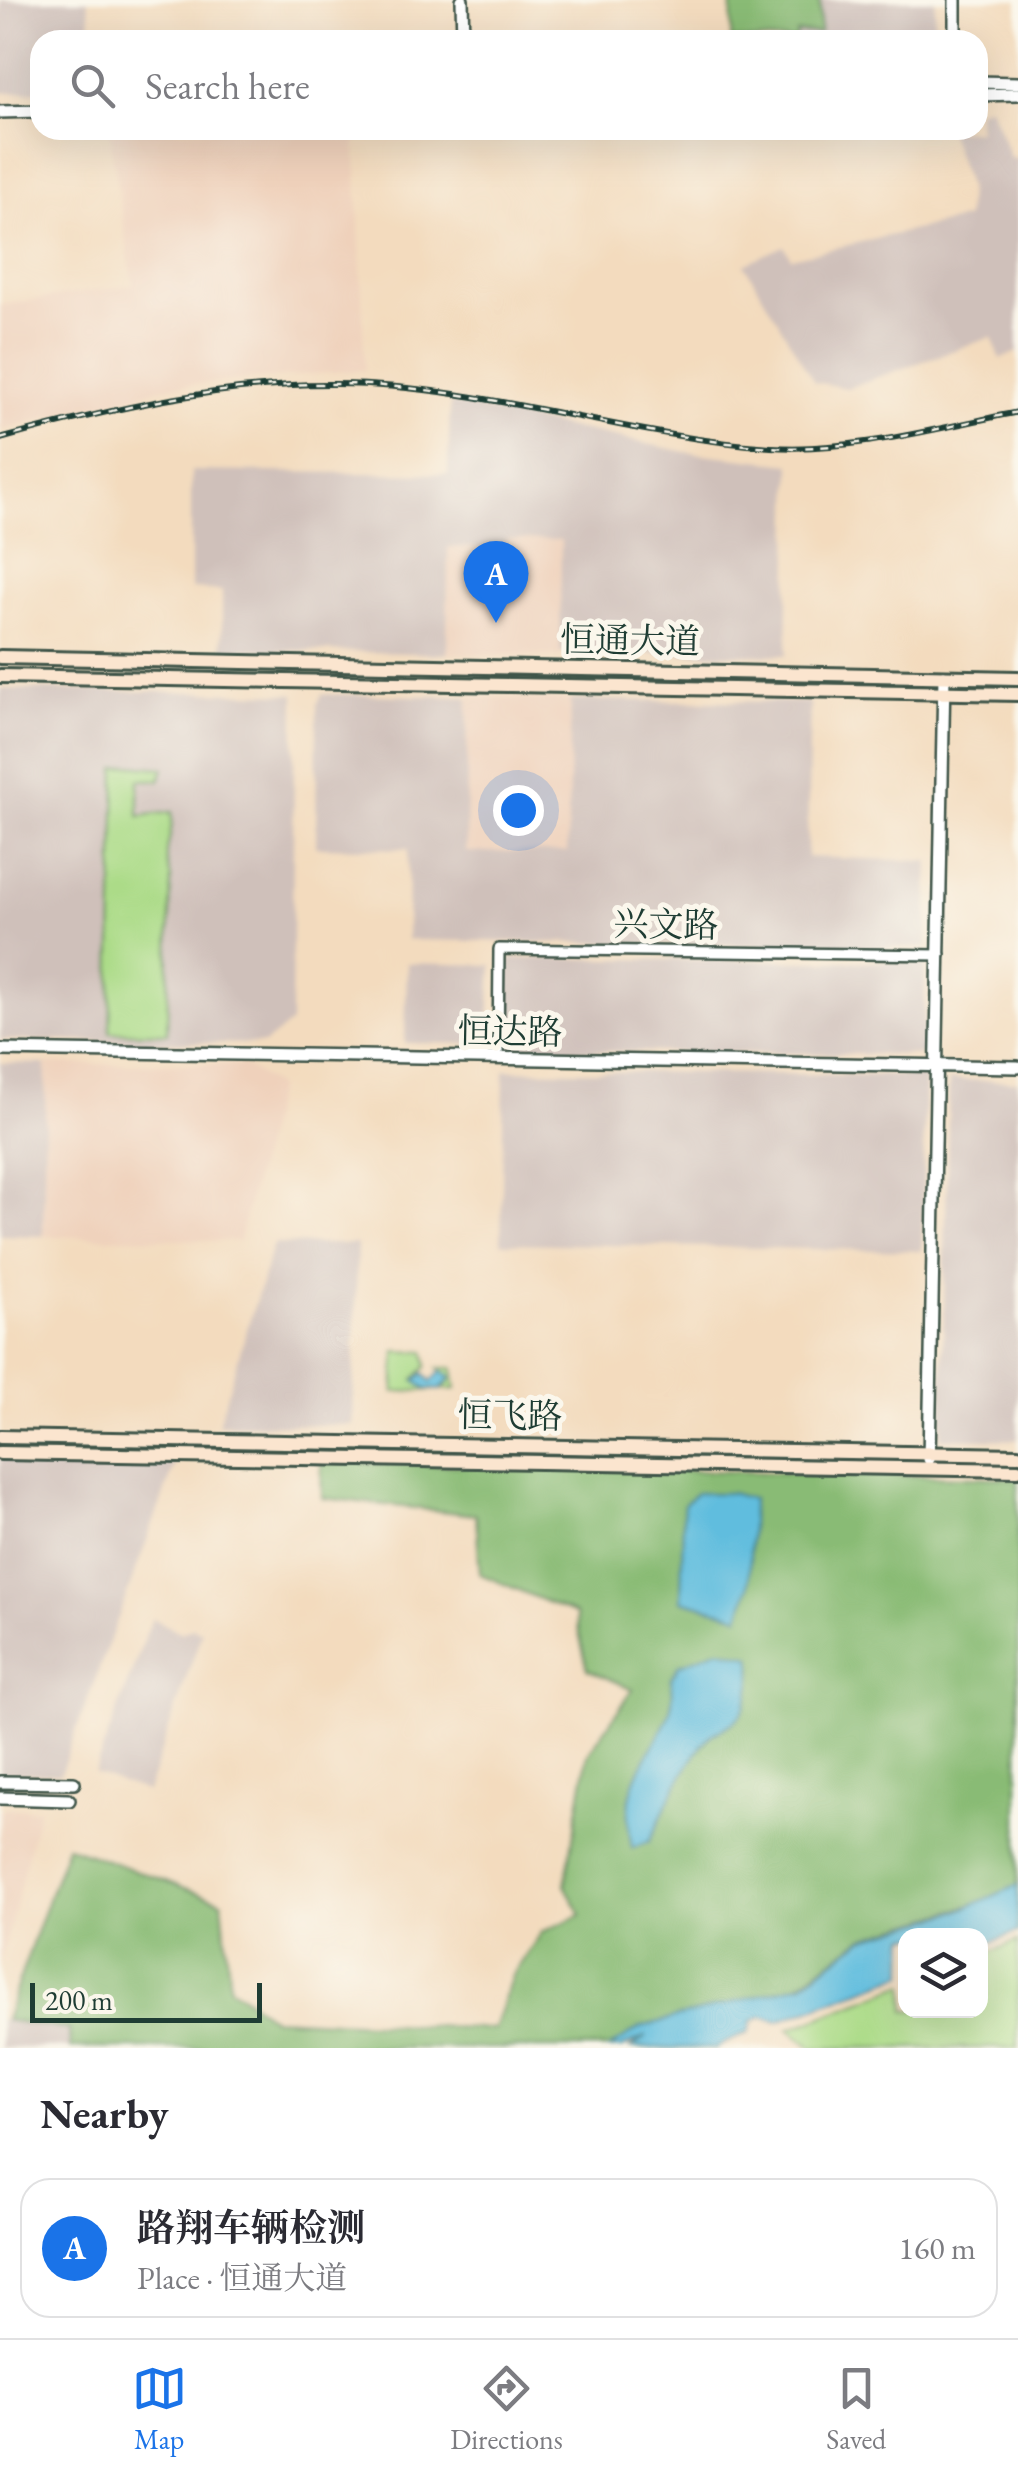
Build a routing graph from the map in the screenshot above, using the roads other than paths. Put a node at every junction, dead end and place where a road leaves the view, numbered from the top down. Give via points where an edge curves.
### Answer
1 (462, 0) edge
2 (955, 0) edge
3 (463, 30) edge
4 (955, 30) edge
5 (988, 82) edge
6 (1018, 82) edge
7 (988, 94) edge
8 (1018, 94) edge
9 (30, 114) edge
10 (0, 115) edge
11 (0, 657) edge
12 (0, 676) edge
13 (944, 676) junction
14 (1018, 678) edge
15 (943, 692) junction
16 (1018, 694) edge
17 (940, 956) junction
18 (0, 1050) edge
19 (498, 1058) junction
20 (940, 1066) junction
21 (1018, 1066) edge
22 (0, 1437) edge
23 (0, 1452) edge
24 (930, 1453) junction
25 (1018, 1455) edge
26 (929, 1468) junction
27 (1018, 1470) edge
28 (0, 1782) edge
29 (74, 1784) dead end
30 (0, 1798) edge
31 (69, 1800) dead end

1 - 3 street
2 - 4 street
5 - 6 street
7 - 8 street
9 - 10 street
11 - 13 main road, 恒通大道
12 - 15 main road, 恒通大道
13 - 14 main road, 恒通大道
13 - 15 street
15 - 16 main road, 恒通大道
15 - 17 street
17 - 19 street, 兴文路 via 499,948
17 - 20 street
18 - 19 street, 恒达路
19 - 20 street, 恒达路
20 - 21 street, 恒达路
20 - 24 street
22 - 24 main road, 恒飞路
23 - 26 main road, 恒飞路
24 - 25 main road, 恒飞路
24 - 26 street
26 - 27 main road, 恒飞路
28 - 29 street
30 - 31 street

